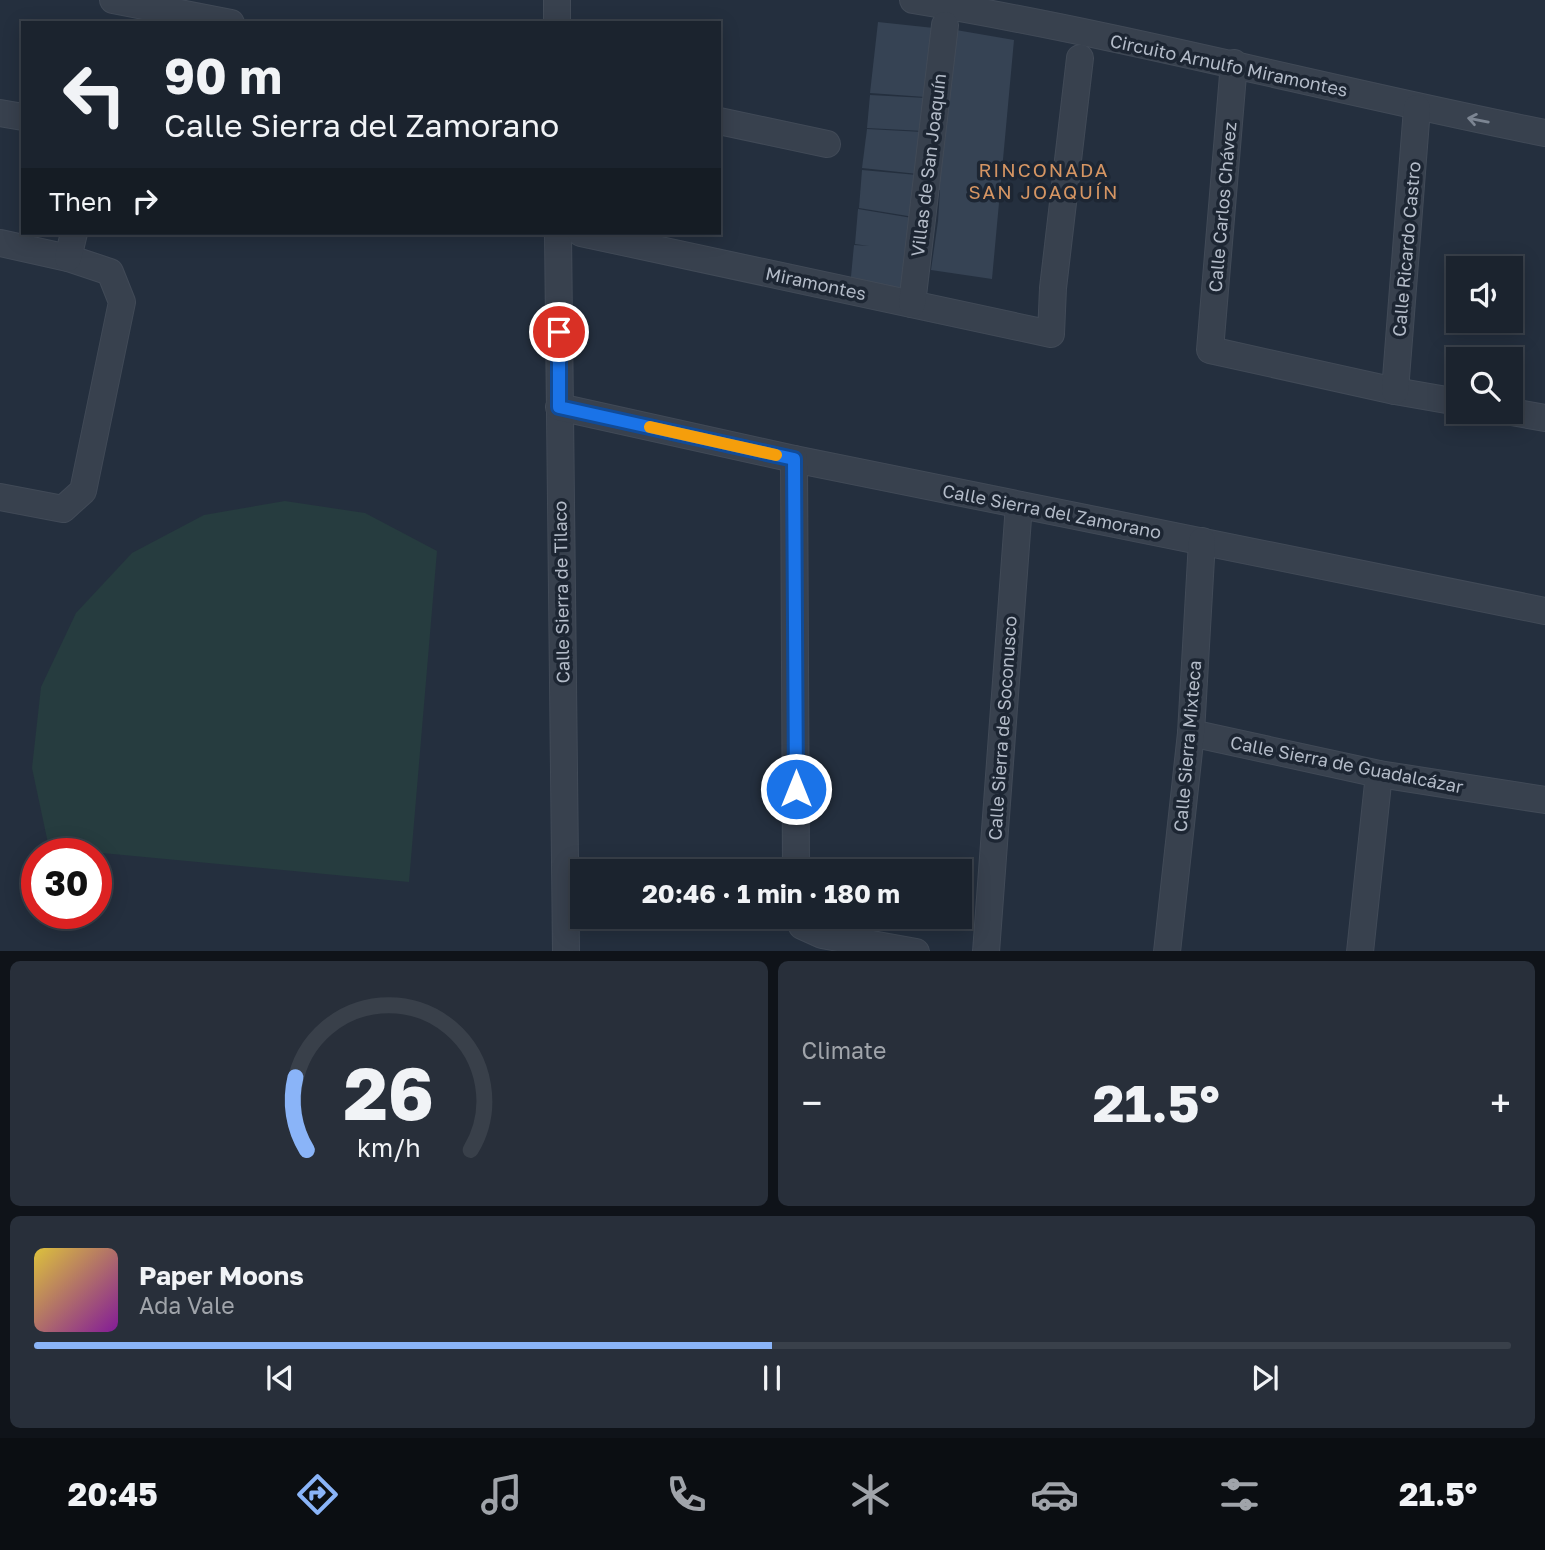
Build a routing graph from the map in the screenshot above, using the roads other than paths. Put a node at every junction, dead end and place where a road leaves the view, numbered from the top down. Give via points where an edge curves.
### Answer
1 (557, 0) edge
2 (913, 0) edge
3 (120, 6) edge
4 (218, 21) edge
5 (557, 21) edge
6 (945, 25) dead end
7 (1080, 58) dead end
8 (1234, 63) junction
9 (1418, 108) junction
10 (0, 113) edge
11 (21, 117) edge
12 (721, 121) edge
13 (1545, 133) edge
14 (827, 144) dead end
15 (558, 235) edge
16 (590, 235) edge
17 (0, 243) edge
18 (71, 245) edge
19 (912, 304) junction
20 (1395, 391) junction
21 (1446, 400) edge
22 (559, 407) junction
23 (1523, 414) edge
24 (1545, 418) edge
25 (794, 459) junction
26 (0, 497) edge
27 (1018, 505) junction
28 (1202, 541) junction
29 (1545, 611) edge
30 (1191, 733) junction
31 (1379, 774) junction
32 (1545, 800) edge
33 (796, 859) edge
34 (809, 929) edge
35 (566, 951) edge
36 (916, 951) edge
37 (986, 951) edge
38 (1167, 951) edge
39 (1360, 951) edge

1 - 5 street
2 - 8 street, Circuito Arnulfo Miramontes
3 - 4 street
6 - 19 street, Villas de San Joaquín
7 - 19 street, Miramontes via 1051,334
8 - 9 street, Circuito Arnulfo Miramontes
8 - 20 street, Calle Carlos Chávez via 1210,351
13 -> 9 street, Circuito Arnulfo Miramontes
9 - 20 street, Calle Ricardo Castro
10 - 11 street
12 - 14 street
15 - 22 street, Calle Sierra de Tilaco
16 - 19 street, Miramontes
17 - 18 street
18 - 26 street via 110,272 122,302 83,491 63,509
20 - 21 street
22 - 25 street, Calle Sierra del Zamorano
22 - 35 street, Calle Sierra de Tilaco
23 - 24 street
25 - 27 street, Calle Sierra del Zamorano
25 - 33 street
27 - 28 street, Calle Sierra del Zamorano
27 - 37 street, Calle Sierra de Soconusco
28 - 29 street, Calle Sierra del Zamorano
28 - 30 street, Calle Sierra Mixteca
30 - 31 street, Calle Sierra de Guadalcázar
30 - 38 street, Calle Sierra Mixteca
31 - 32 street, Calle Sierra de Guadalcázar
31 - 39 street
34 - 36 street

